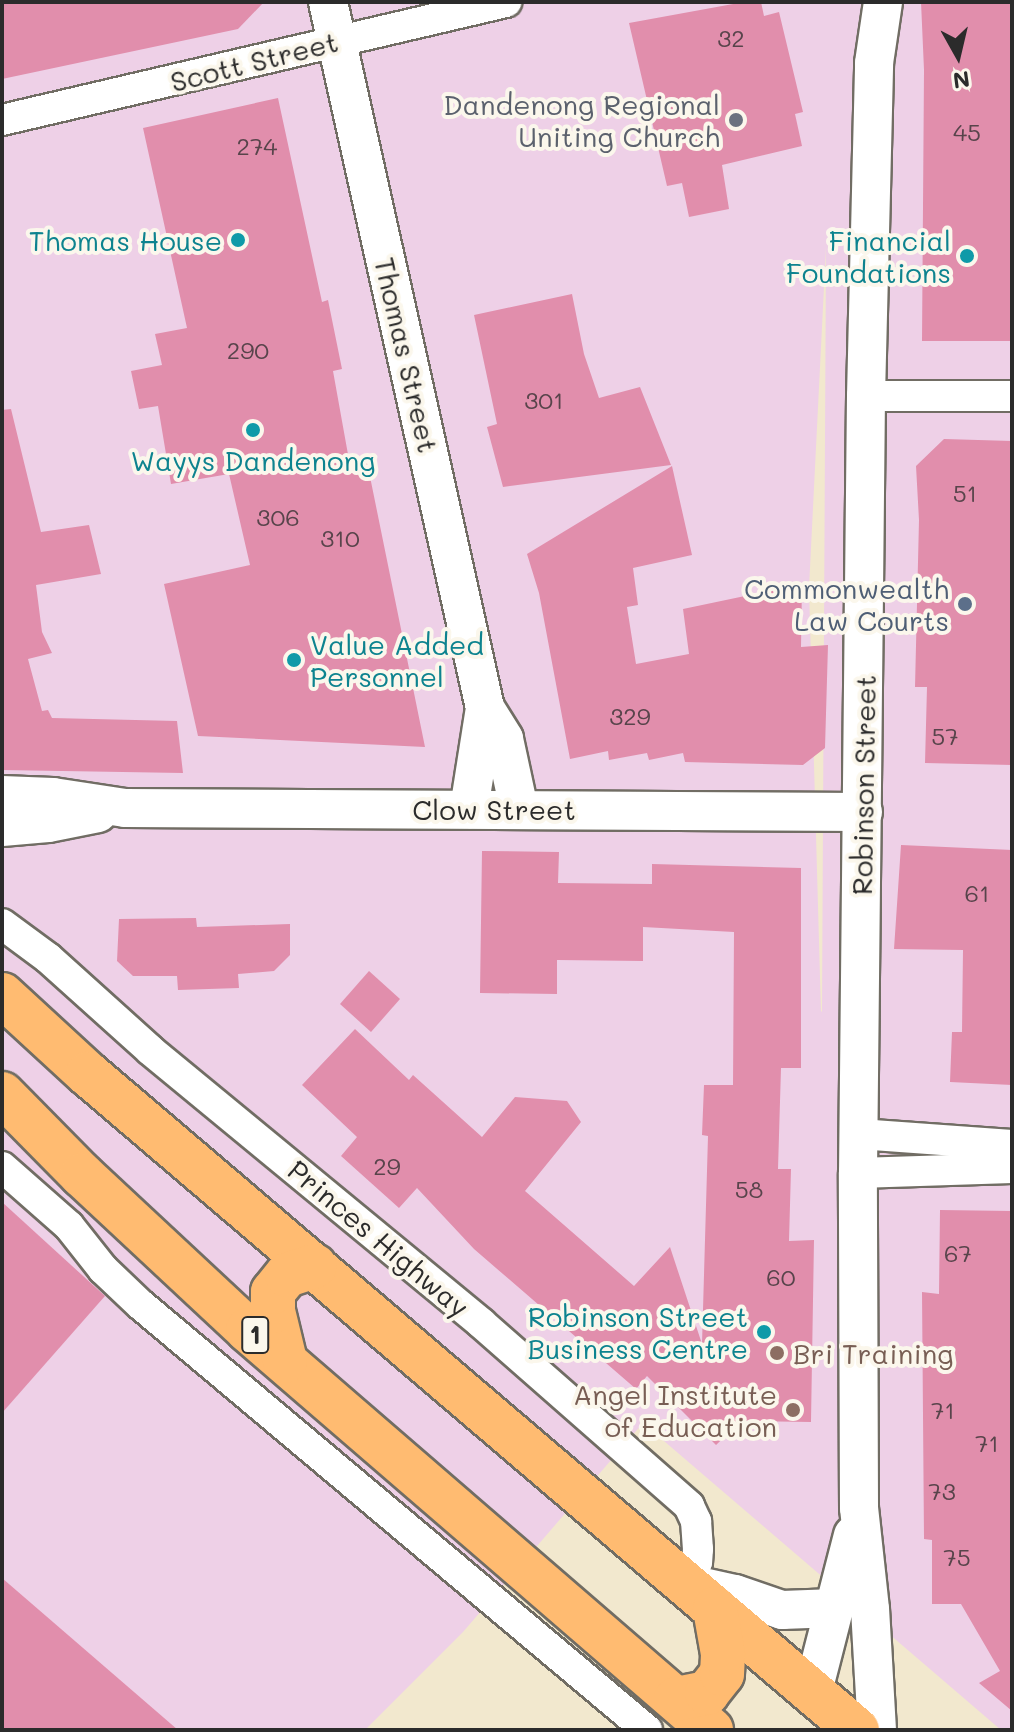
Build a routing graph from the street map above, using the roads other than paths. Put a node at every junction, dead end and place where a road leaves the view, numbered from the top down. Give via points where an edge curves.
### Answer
1 (328, 2) edge
2 (506, 2) edge
3 (862, 2) edge
4 (883, 2) edge
5 (338, 39) junction
6 (874, 63) junction
7 (2, 120) edge
8 (866, 396) junction
9 (1012, 396) edge
10 (485, 708) junction
11 (2, 795) edge
12 (125, 808) junction
13 (469, 809) junction
14 (519, 809) junction
15 (863, 812) junction
16 (2, 827) edge
17 (2, 924) edge
18 (2, 995) edge
19 (2, 1094) edge
20 (859, 1134) junction
21 (1012, 1145) edge
22 (2, 1167) edge
23 (1012, 1168) edge
24 (858, 1173) junction
25 (315, 1266) junction
26 (285, 1361) junction
27 (859, 1508) junction
28 (700, 1596) junction
29 (835, 1608) junction
30 (676, 1699) junction
31 (809, 1710) edge
32 (647, 1730) edge
33 (711, 1730) edge
34 (857, 1730) edge
35 (877, 1730) edge

1 - 5 street, Thomas Street
2 - 5 street, Scott Street
3 - 6 street, Robinson Street
4 - 6 street, Robinson Street
5 - 7 street, Scott Street
5 - 10 street, Thomas Street
6 - 8 street, Robinson Street
8 - 9 street
8 - 15 street, Robinson Street
10 - 13 street, Thomas Street
10 - 14 street, Thomas Street via 504,739
11 - 12 street, Clow Street
12 - 13 street, Clow Street
12 - 16 street, Clow Street
13 - 14 street, Clow Street
14 - 15 street, Clow Street
15 - 20 street, Robinson Street
17 - 28 street, Princes Highway via 481,1323 689,1506 696,1521
18 - 25 highway
19 - 26 highway, 1 via 168,1258
20 - 21 street
20 - 24 street, Robinson Street
22 - 32 street via 69,1226 141,1305
23 - 24 street
24 - 27 street, Robinson Street
25 - 26 highway via 287,1275 273,1292
25 - 28 highway
26 - 30 highway, 1
27 - 29 street, Robinson Street
27 - 35 street, Robinson Street
28 - 29 street via 735,1594 782,1610
28 - 30 highway via 723,1654 722,1674 707,1693
28 - 31 highway
29 - 31 street, Robinson Street
30 - 33 highway, 1
31 - 34 highway

